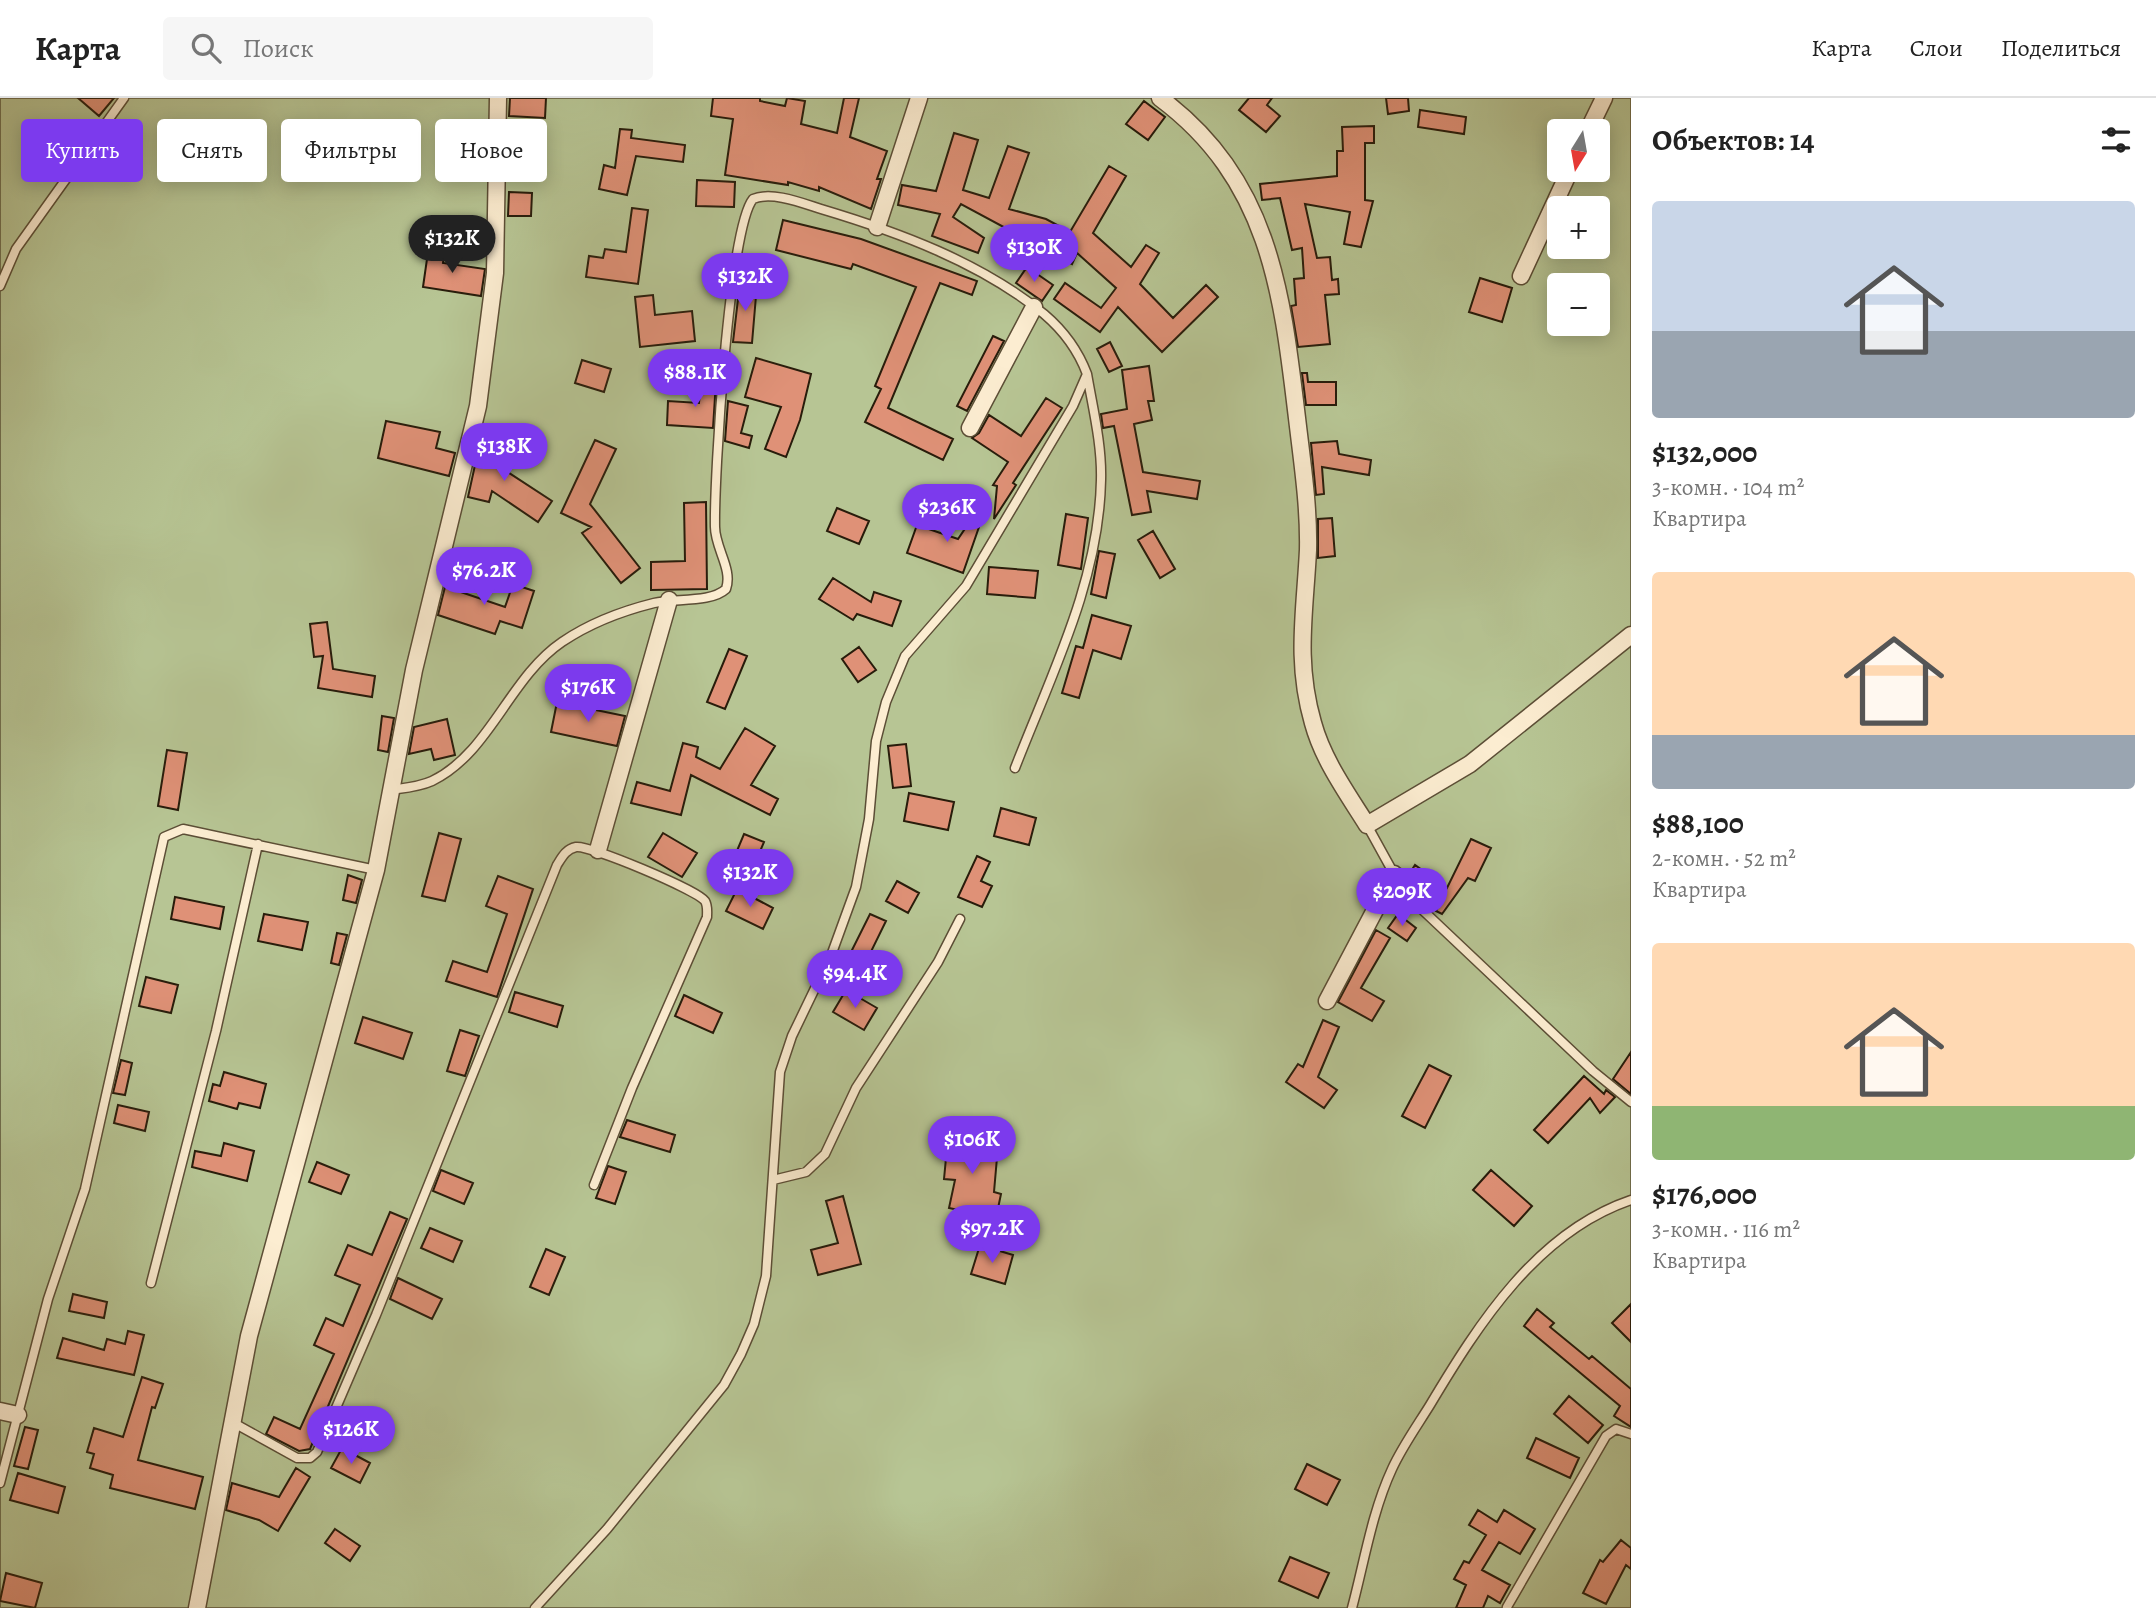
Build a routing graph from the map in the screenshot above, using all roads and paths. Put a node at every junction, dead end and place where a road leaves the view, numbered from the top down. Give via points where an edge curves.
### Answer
1 (124, 98) edge
2 (498, 98) edge
3 (919, 98) edge
4 (1160, 98) edge
5 (1604, 98) edge
6 (1594, 119) edge
7 (1564, 182) edge
8 (877, 227) junction
9 (1521, 276) dead end
10 (0, 286) edge
11 (1034, 307) junction
12 (1087, 374) junction
13 (970, 428) dead end
14 (669, 600) junction
15 (1631, 635) edge
16 (1015, 768) dead end
17 (390, 790) junction
18 (1367, 825) junction
19 (258, 844) junction
20 (598, 850) junction
21 (376, 870) junction
22 (1394, 874) junction
23 (960, 919) dead end
24 (1327, 1001) dead end
25 (1631, 1102) edge
26 (773, 1180) junction
27 (594, 1185) dead end
28 (1631, 1200) edge
29 (152, 1283) dead end
30 (0, 1411) edge
31 (18, 1415) junction
32 (232, 1422) junction
33 (1631, 1434) edge
34 (0, 1483) edge
35 (1507, 1607) edge
36 (197, 1608) edge
37 (536, 1608) edge
38 (1352, 1608) edge

1 - 10 lane via 23,239
2 - 17 street via 495,273 478,406
3 - 8 street
4 - 18 street via 1183,116 1229,170 1259,228 1276,276 1286,323 1308,519 1300,643 1306,696 1317,739
5 - 6 street
7 - 9 street
8 - 11 lane via 951,257
8 - 14 lane via 797,202 762,197 750,201 733,284 715,517 717,547 728,583 716,596
11 - 12 lane via 1066,335
11 - 13 street
12 - 16 lane via 1101,477 1093,542 1080,604
12 - 26 lane via 1058,432 966,586 912,646 899,668 881,719 856,887 780,1072
14 - 17 lane via 615,615 574,634 537,663 454,767 426,783
14 - 20 street
15 - 18 street via 1470,764
17 - 21 street
18 - 22 lane
19 - 21 lane
19 - 29 lane
19 - 31 lane via 183,830 170,832 160,847 85,1189 48,1300
20 - 27 lane via 700,897 707,912
20 - 32 lane via 576,847 557,865 317,1452 310,1458 297,1458
21 - 32 street via 255,1310
22 - 24 street
22 - 25 lane via 1413,901
23 - 26 lane via 938,962 856,1088 825,1154 806,1172
26 - 37 lane via 762,1293 754,1324 724,1385
28 - 38 lane via 1605,1208 1551,1245 1455,1361 1392,1469
30 - 31 street
31 - 34 lane
32 - 36 street
33 - 35 lane via 1616,1429 1606,1436

